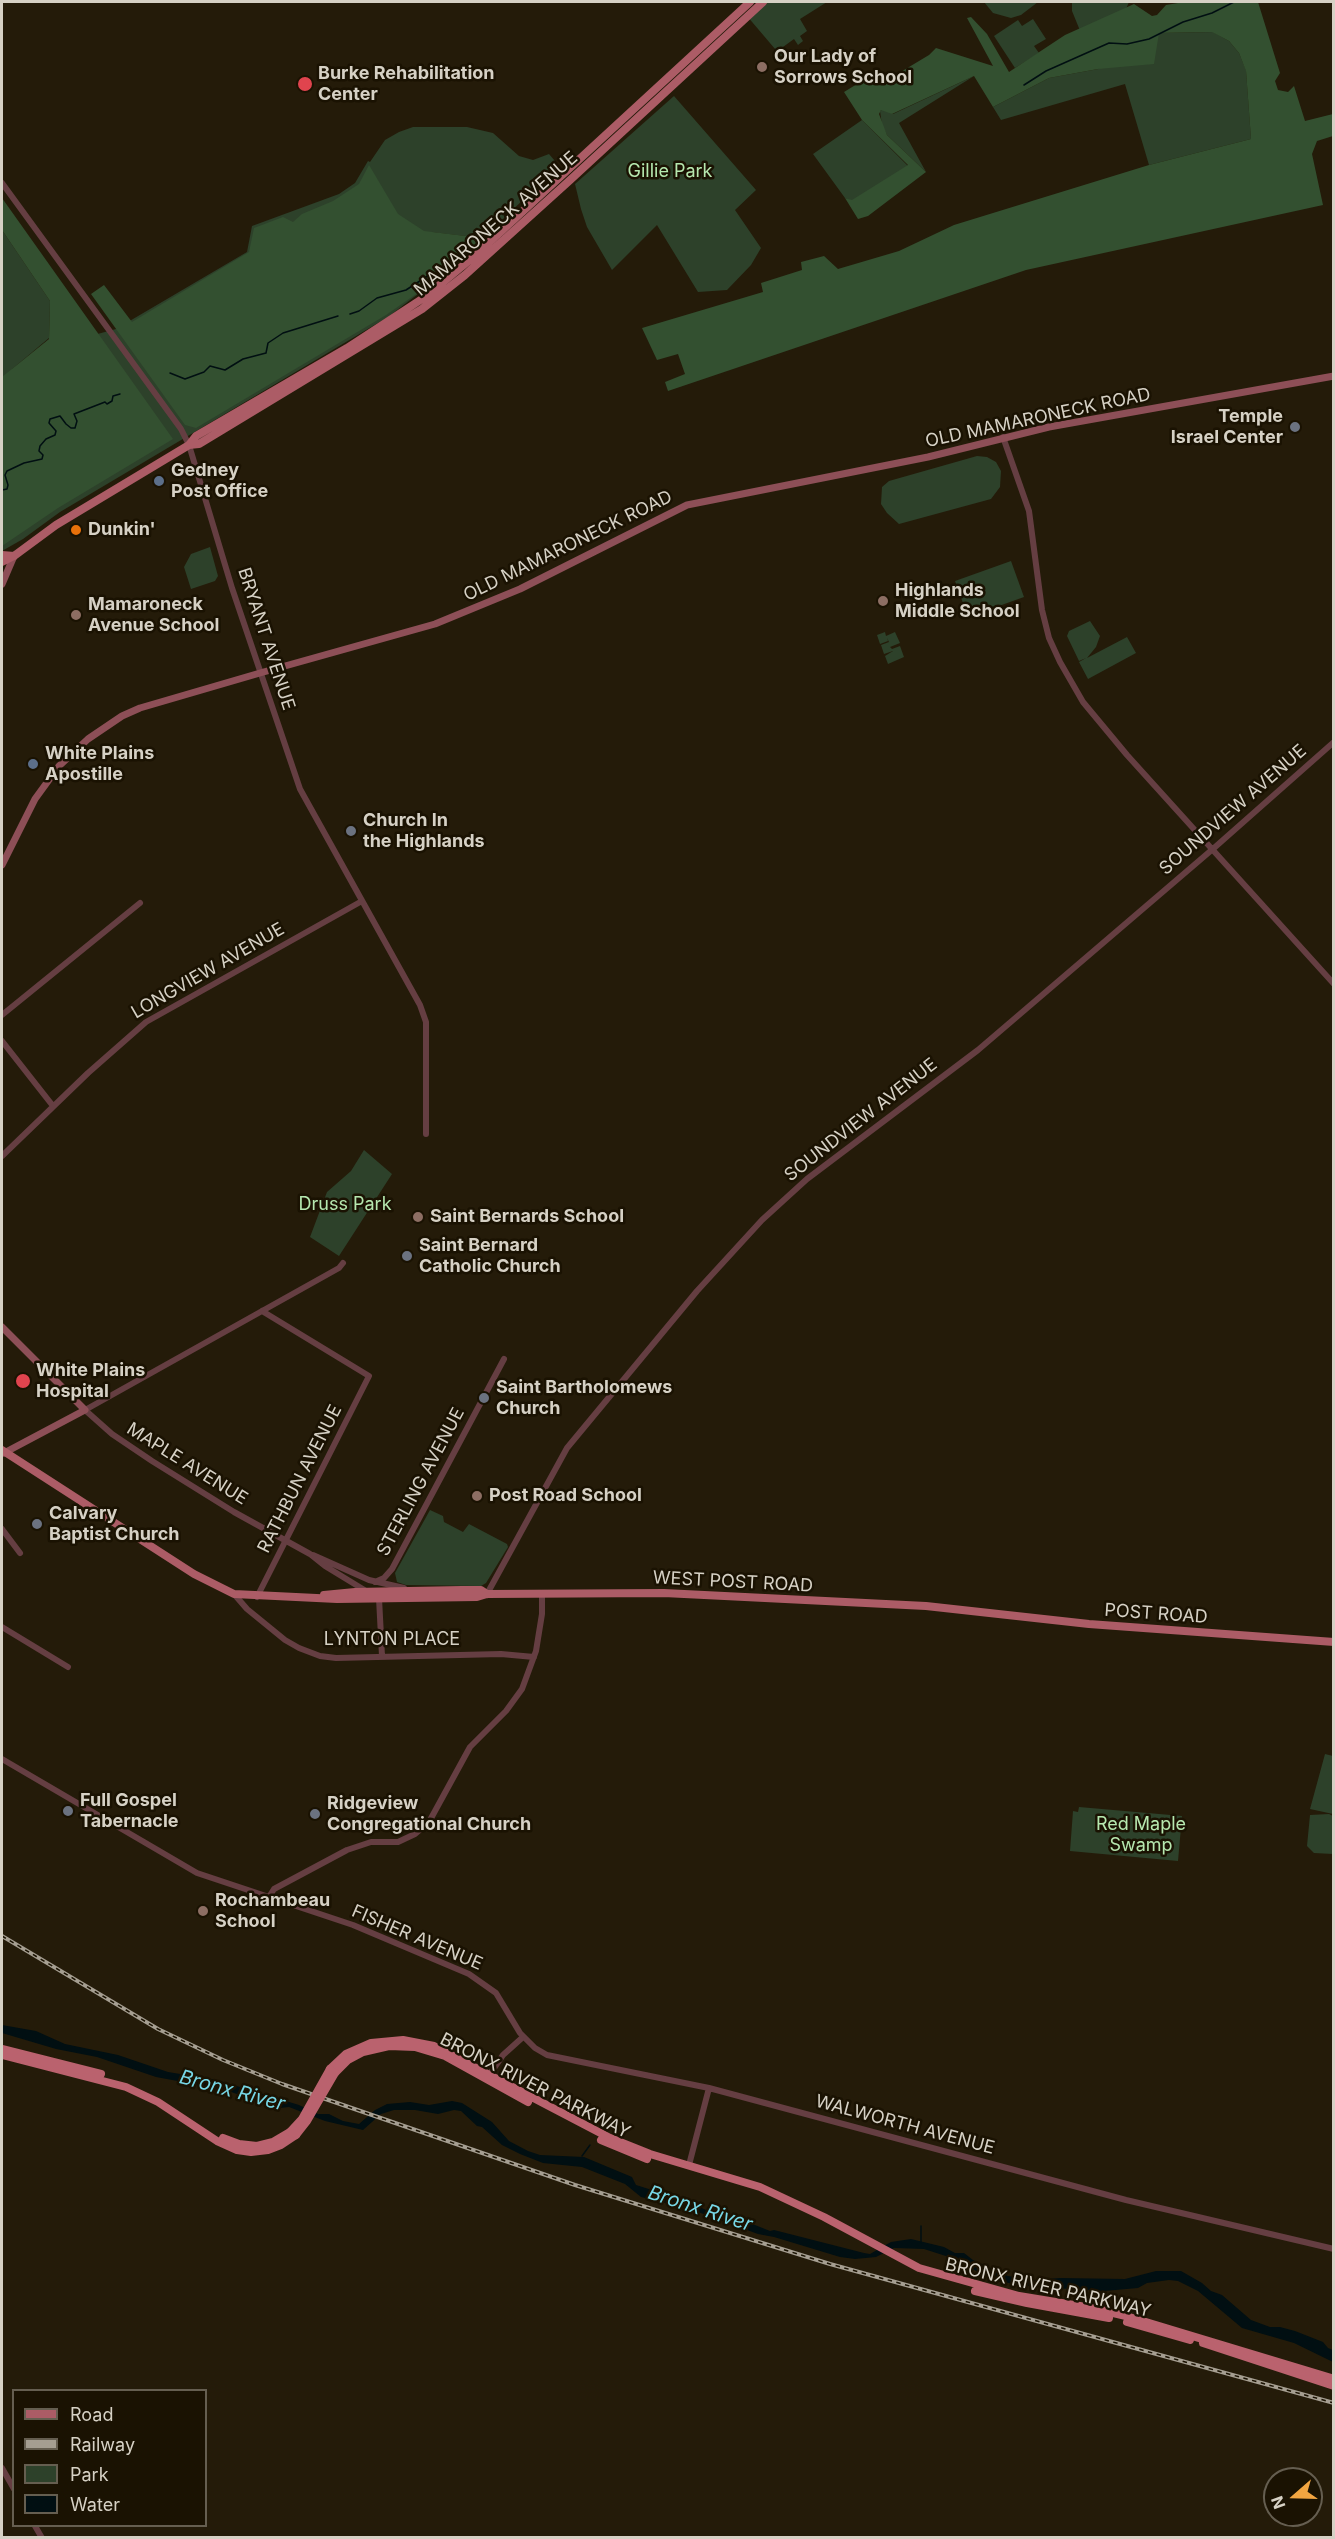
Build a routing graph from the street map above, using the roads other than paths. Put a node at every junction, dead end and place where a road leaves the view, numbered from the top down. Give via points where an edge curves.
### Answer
1 (750, 2) edge
2 (763, 2) edge
3 (2, 183) edge
4 (1334, 376) edge
5 (1003, 437) junction
6 (189, 445) junction
7 (2, 555) edge
8 (14, 556) junction
9 (2, 562) edge
10 (2, 584) edge
11 (260, 673) junction
12 (1334, 742) edge
13 (1214, 848) junction
14 (2, 865) edge
15 (362, 901) junction
16 (140, 903) dead end
17 (1334, 984) edge
18 (2, 1014) edge
19 (2, 1041) edge
20 (53, 1106) junction
21 (426, 1134) dead end
22 (2, 1156) edge
23 (343, 1263) dead end
24 (262, 1311) junction
25 (2, 1327) edge
26 (504, 1359) dead end
27 (85, 1410) junction
28 (3, 1452) edge
29 (2, 1528) edge
30 (285, 1540) junction
31 (20, 1553) dead end
32 (310, 1554) junction
33 (392, 1569) junction
34 (375, 1582) junction
35 (397, 1587) junction
36 (426, 1591) junction
37 (368, 1592) junction
38 (234, 1594) junction
39 (487, 1594) junction
40 (542, 1594) junction
41 (314, 1596) junction
42 (256, 1597) junction
43 (379, 1598) junction
44 (977, 1612) joint
45 (2, 1627) edge
46 (1334, 1642) edge
47 (382, 1656) junction
48 (534, 1657) junction
49 (68, 1667) dead end
50 (2, 1759) edge
51 (269, 1897) junction
52 (496, 1993) joint
53 (523, 2037) junction
54 (2, 2049) edge
55 (2, 2055) edge
56 (332, 2071) junction
57 (490, 2074) junction
58 (709, 2088) junction
59 (293, 2134) junction
60 (688, 2168) junction
61 (1334, 2249) edge
62 (884, 2254) junction
63 (1334, 2379) edge
64 (1334, 2386) edge
65 (2, 2468) edge
66 (12, 2486) edge

1 - 6 main road, MAMARONECK AVENUE via 446,280 378,329 256,399 196,436
2 - 6 main road, MAMARONECK AVENUE via 465,275 422,309 199,444
3 - 6 street, BRYANT AVENUE
4 - 5 main road, OLD MAMARONECK ROAD
5 - 11 main road, OLD MAMARONECK ROAD via 928,457 687,505 520,589 435,624
5 - 13 street via 1029,511 1044,619 1060,662 1089,710
6 - 8 main road, MAMARONECK AVENUE via 56,525
6 - 11 street, BRYANT AVENUE
7 - 8 main road
8 - 9 main road, MAMARONECK AVENUE
8 - 10 main road
11 - 14 main road, OLD MAMARONECK ROAD via 140,708 96,732 70,754 47,782
11 - 15 street, BRYANT AVENUE via 300,789
12 - 13 street, SOUNDVIEW AVENUE
13 - 17 street
13 - 39 street, SOUNDVIEW AVENUE via 978,1050 807,1179 762,1220 697,1290 567,1448
15 - 20 street, LONGVIEW AVENUE via 146,1022
15 - 21 street, BRYANT AVENUE via 426,1022
16 - 18 street
19 - 20 street
20 - 22 street, LONGVIEW AVENUE
23 - 24 street
24 - 27 street
24 - 30 street, RATHBUN AVENUE via 369,1376
25 - 27 main road, MAPLE AVENUE
26 - 33 street, STERLING AVENUE
27 - 28 main road
27 - 30 street, MAPLE AVENUE via 132,1448
28 - 38 main road, WEST POST ROAD via 194,1574
29 - 31 street
30 - 32 street, MAPLE AVENUE
30 - 42 street, RATHBUN AVENUE
32 - 34 street
32 - 37 street, MAPLE AVENUE
33 - 34 street, STERLING AVENUE
33 - 35 street via 391,1580
34 - 35 street
35 - 36 street
36 - 37 main road, WEST POST ROAD
36 - 39 main road, WEST POST ROAD via 481,1590
37 - 41 main road, WEST POST ROAD
37 - 43 street, MAPLE AVENUE
38 - 42 main road, WEST POST ROAD
38 - 47 street, LYNTON PLACE via 293,1646 336,1658
39 - 40 main road, WEST POST ROAD
39 - 43 main road, WEST POST ROAD
40 - 44 main road, WEST POST ROAD via 664,1593
40 - 48 street
41 - 42 main road, WEST POST ROAD
41 - 43 main road, WEST POST ROAD
43 - 47 street
44 - 46 main road, POST ROAD
45 - 49 street
47 - 48 street, LYNTON PLACE
48 - 51 street via 520,1692 470,1747 435,1814 422,1829 398,1842 353,1847 274,1889
50 - 51 street, FISHER AVENUE via 185,1868
51 - 52 street, FISHER AVENUE via 403,1945 469,1974
52 - 53 street, WALWORTH AVENUE
53 - 57 street via 505,2052
53 - 58 street, WALWORTH AVENUE via 551,2056
54 - 59 highway, BRONX RIVER PARKWAY via 132,2083 239,2144 265,2145
55 - 59 highway, BRONX RIVER PARKWAY via 134,2090 237,2150 268,2150
56 - 57 highway, BRONX RIVER PARKWAY via 358,2047 403,2040 442,2048
56 - 59 highway, BRONX RIVER PARKWAY, bridge
56 - 60 highway, BRONX RIVER PARKWAY via 367,2050 398,2046 427,2050 596,2138 637,2155
57 - 60 highway, BRONX RIVER PARKWAY via 610,2138
58 - 60 street
58 - 61 street, WALWORTH AVENUE via 1126,2200
60 - 62 highway, BRONX RIVER PARKWAY via 756,2191
60 - 62 highway, BRONX RIVER PARKWAY via 760,2187 824,2217
62 - 63 highway, BRONX RIVER PARKWAY via 947,2277 1019,2296 1118,2314
62 - 64 highway, BRONX RIVER PARKWAY via 939,2280 1018,2302 1126,2322
65 - 66 street

